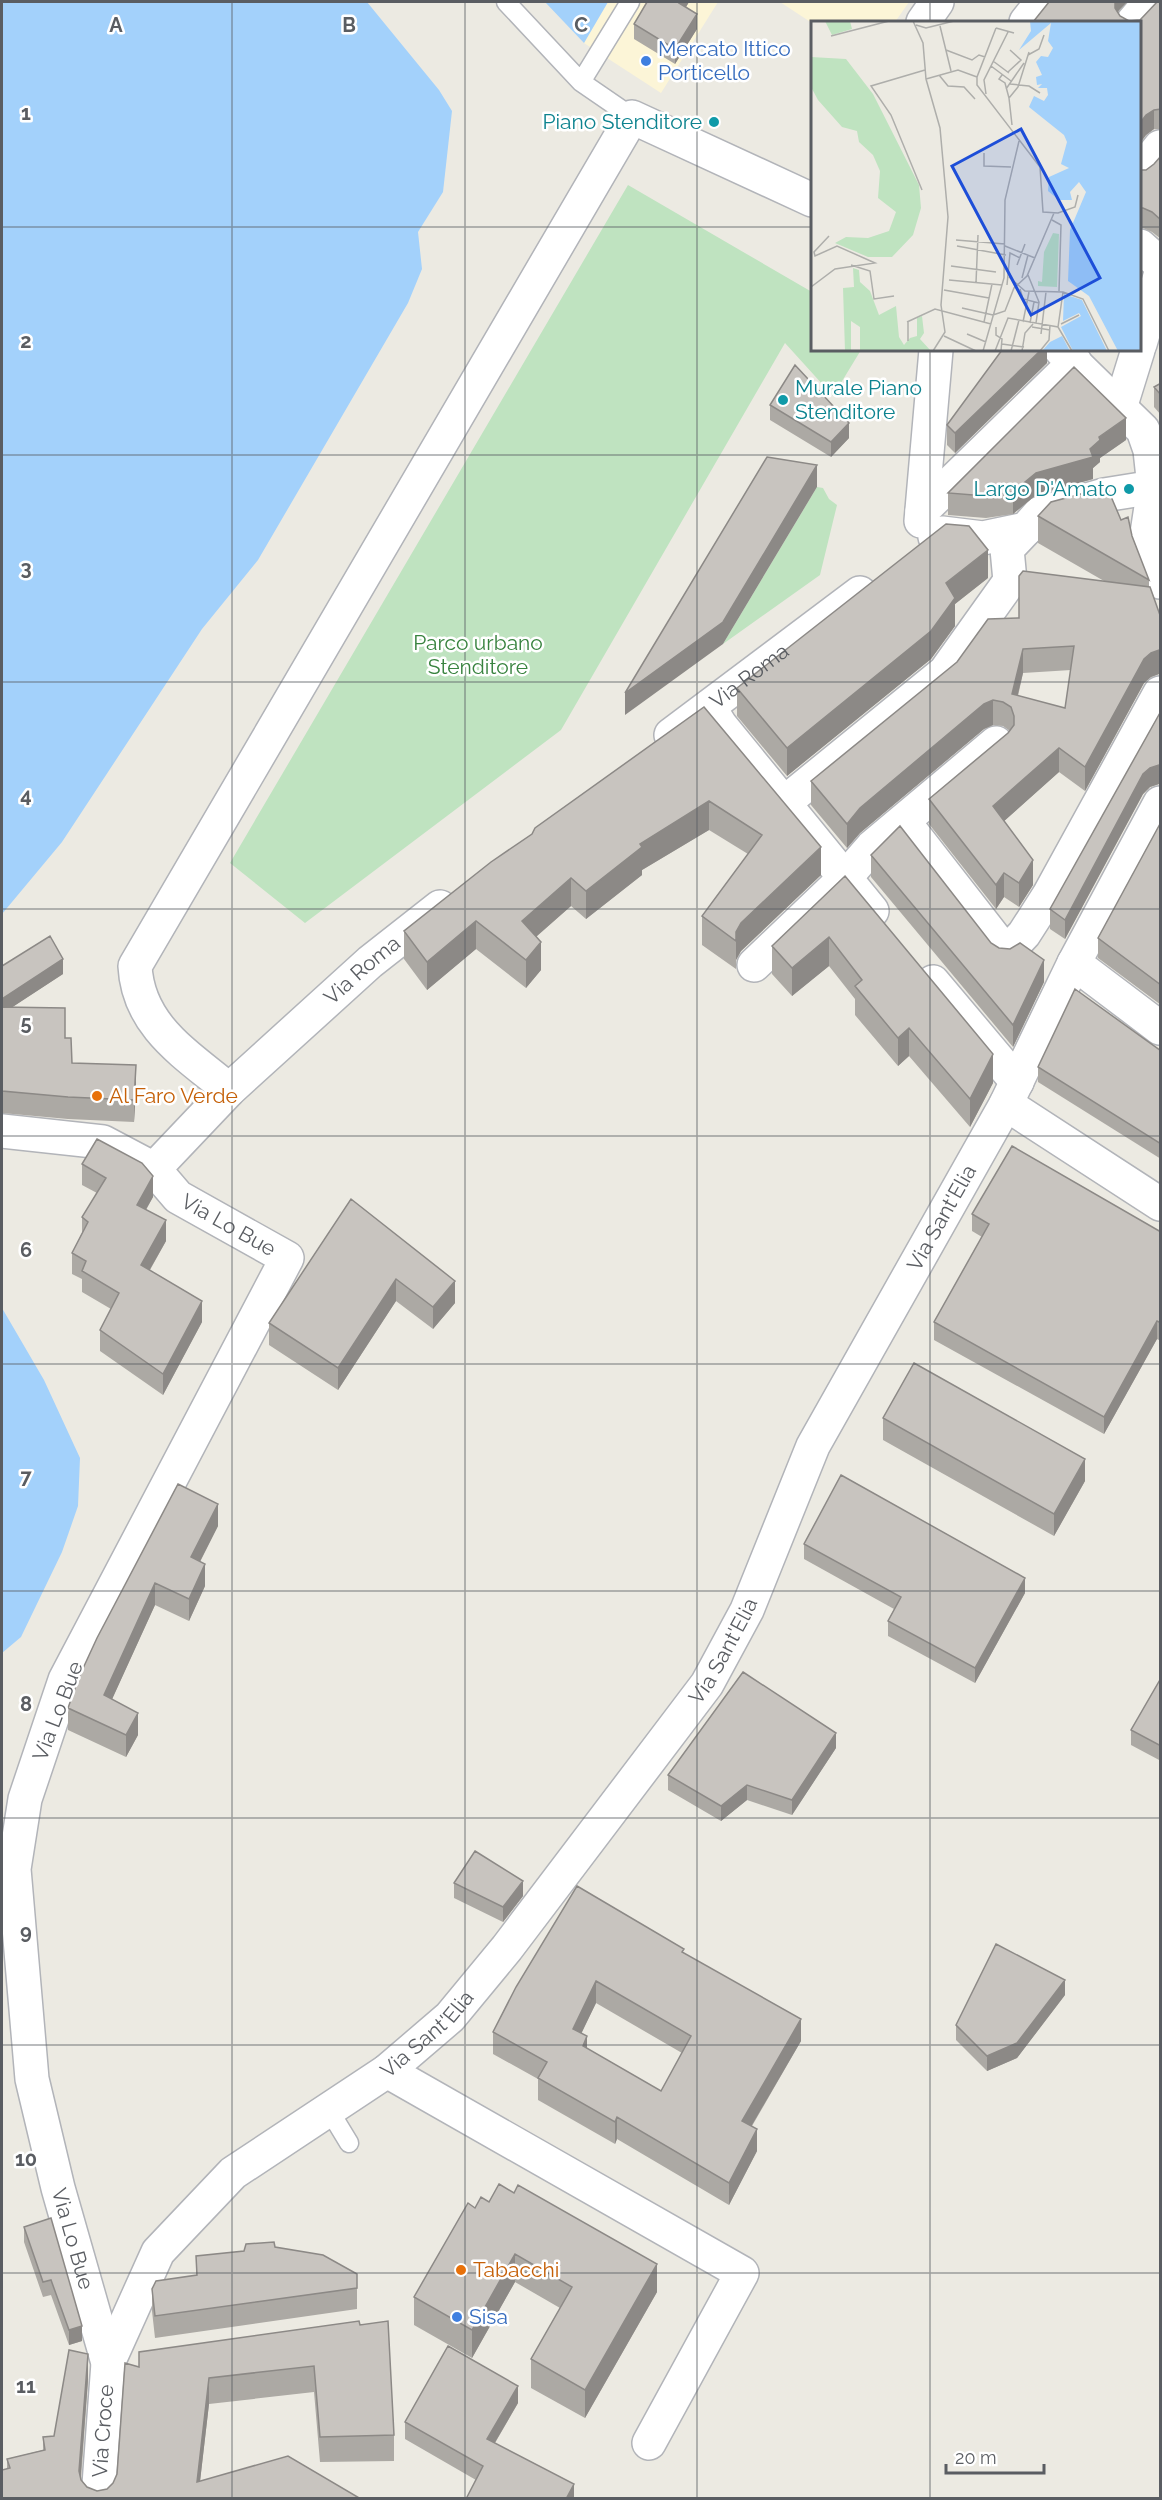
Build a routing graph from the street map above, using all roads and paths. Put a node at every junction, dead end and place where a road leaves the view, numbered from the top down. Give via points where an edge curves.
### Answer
1 (506, 2) edge
2 (630, 2) edge
3 (937, 2) edge
4 (1042, 2) edge
5 (1150, 2) edge
6 (924, 21) edge
7 (1027, 21) edge
8 (1134, 21) edge
9 (581, 82) junction
10 (632, 117) junction
11 (1161, 147) edge
12 (1141, 171) edge
13 (809, 193) edge
14 (1141, 247) edge
15 (1161, 264) edge
16 (1161, 276) edge
17 (1141, 341) edge
18 (936, 351) edge
19 (1138, 351) edge
20 (1068, 356) edge
21 (1120, 408) junction
22 (1157, 487) edge
23 (922, 511) junction
24 (1026, 529) junction
25 (881, 576) edge
26 (1161, 582) edge
27 (1161, 693) edge
28 (709, 707) junction
29 (996, 743) edge
30 (651, 749) edge
31 (1161, 802) edge
32 (784, 803) junction
33 (904, 822) junction
34 (845, 878) junction
35 (461, 890) edge
36 (890, 931) edge
37 (912, 958) edge
38 (1074, 963) junction
39 (754, 966) dead end
40 (1161, 1028) edge
41 (229, 1090) junction
42 (1011, 1093) junction
43 (2, 1131) edge
44 (154, 1169) junction
45 (1161, 1204) edge
46 (387, 2071) junction
47 (329, 2110) junction
48 (349, 2143) dead end
49 (142, 2358) edge
50 (108, 2363) junction
51 (649, 2443) dead end
52 (98, 2499) edge

1 - 9 lane
2 - 9 lane
3 - 6 street
4 - 7 street
5 - 8 street
9 - 10 lane
10 - 13 street
10 - 41 street via 135,966 136,987 145,1011 165,1037
11 - 12 street
14 - 15 street
16 - 17 street
18 - 23 street
19 - 21 street
20 - 21 street
20 - 23 street
21 - 22 street via 1143,430
22 - 24 street via 1104,495 1040,513
22 - 26 street via 1146,540
23 - 24 street via 915,551 942,533 983,538
24 - 32 street via 1007,549 1010,581 945,672
25 - 28 street, Via Roma
27 - 33 street via 1048,895 1024,934 1006,953
28 - 30 street, Via Roma
28 - 32 street
29 - 33 street
31 - 38 street, Via Sant'Elia
32 - 34 street
33 - 34 street via 872,847
34 - 36 street
34 - 39 street
35 - 41 street, Via Roma via 370,962
37 - 42 street
38 - 40 street
38 - 42 street, Via Sant'Elia
41 - 44 street, Via Roma
42 - 45 street
42 - 46 street, Via Sant'Elia via 813,1446 747,1610 707,1684 450,2017
43 - 44 street via 103,1142
44 - 50 street, Via Lo Bue via 178,1197 287,1258 65,1680 25,1799 14,1869 32,2079 58,2188
46 - 47 street, Via Sant'Elia
46 - 51 street via 742,2273
47 - 48 lane
47 - 50 street, Via Sant'Elia via 233,2173 158,2252
49 - 50 street
50 - 52 street, Via Croce

